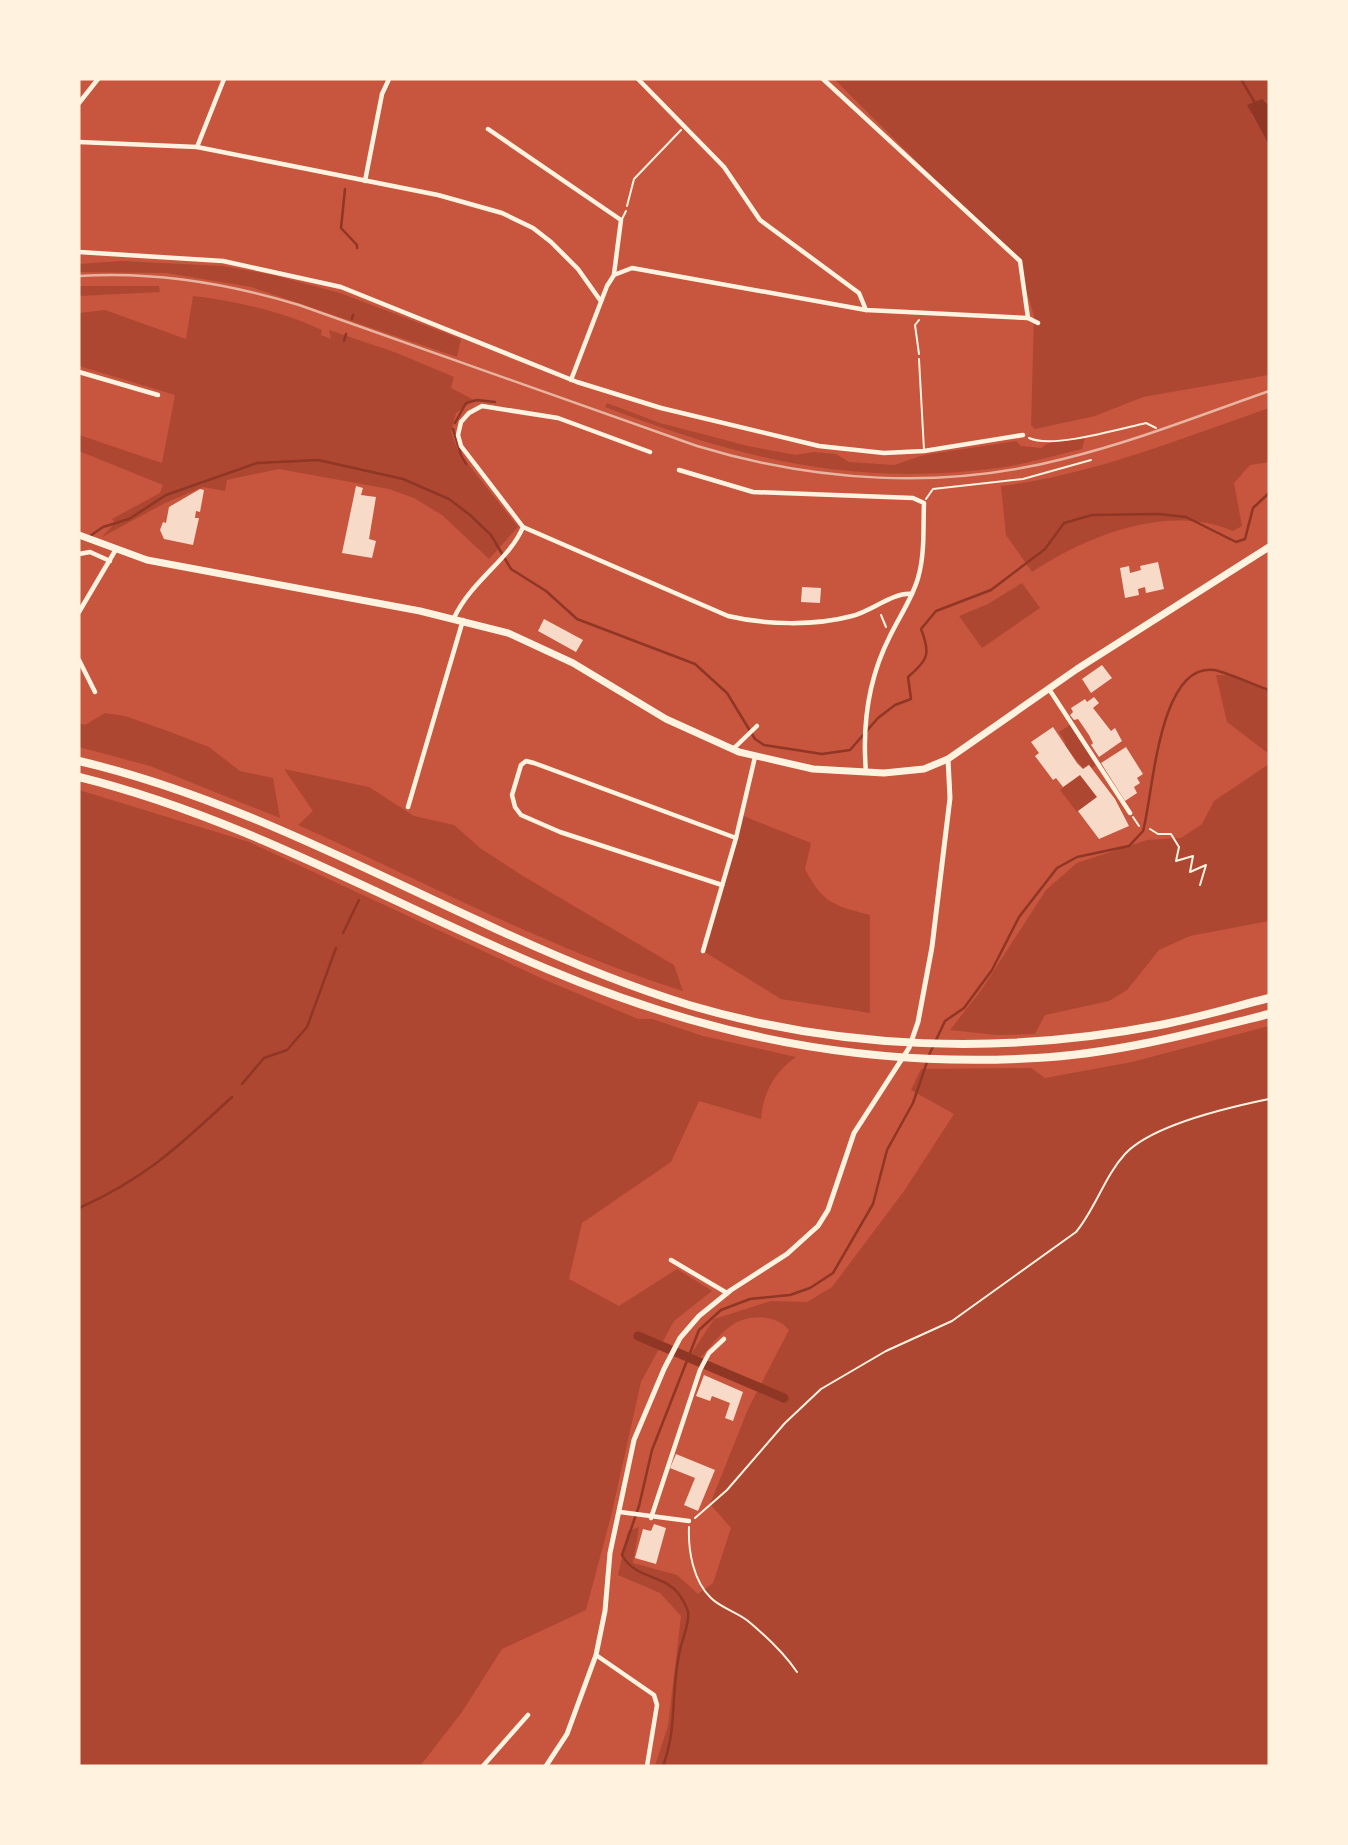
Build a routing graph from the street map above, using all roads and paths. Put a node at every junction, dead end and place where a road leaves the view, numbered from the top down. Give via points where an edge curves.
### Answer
1 (98, 79) edge
2 (224, 79) edge
3 (389, 79) edge
4 (638, 79) edge
5 (823, 79) edge
6 (79, 103) edge
7 (685, 126) junction
8 (488, 129) dead end
9 (79, 142) edge
10 (197, 147) junction
11 (365, 181) junction
12 (626, 211) joint
13 (621, 220) junction
14 (79, 252) edge
15 (614, 275) junction
16 (600, 300) junction
17 (866, 310) junction
18 (923, 315) junction
19 (1028, 318) junction
20 (1038, 323) dead end
21 (919, 359) joint
22 (79, 372) edge
23 (571, 380) junction
24 (158, 395) dead end
25 (560, 412) dead end
26 (558, 418) junction
27 (1156, 428) dead end
28 (1023, 435) joint
29 (924, 451) junction
30 (650, 452) dead end
31 (1091, 460) dead end
32 (679, 470) dead end
33 (924, 503) junction
34 (523, 527) junction
35 (79, 534) edge
36 (1269, 547) edge
37 (115, 551) junction
38 (79, 554) edge
39 (110, 561) junction
40 (912, 594) junction
41 (79, 612) edge
42 (881, 615) dead end
43 (454, 618) junction
44 (463, 621) junction
45 (887, 628) dead end
46 (79, 660) edge
47 (1049, 689) junction
48 (95, 692) dead end
49 (757, 726) dead end
50 (732, 749) junction
51 (755, 757) junction
52 (948, 759) junction
53 (79, 761) edge
54 (866, 773) junction
55 (79, 777) edge
56 (408, 807) dead end
57 (1130, 813) joint
58 (1139, 826) dead end
59 (1150, 829) dead end
60 (736, 838) junction
61 (722, 885) junction
62 (1200, 885) dead end
63 (703, 951) dead end
64 (1269, 998) edge
65 (1269, 1014) edge
66 (1269, 1099) edge
67 (671, 1260) dead end
68 (727, 1293) junction
69 (724, 1339) dead end
70 (620, 1512) junction
71 (648, 1518) junction
72 (689, 1521) junction
73 (596, 1655) junction
74 (797, 1672) dead end
75 (528, 1715) dead end
76 (483, 1766) edge
77 (546, 1766) edge
78 (647, 1766) edge

1 - 6 street
2 - 10 street
3 - 11 street
4 - 7 street
5 - 19 street via 1020,261
7 - 12 path via 634,179
7 - 17 street via 724,167 760,220 859,293
8 - 13 street
9 - 10 street
10 - 11 street
11 - 16 street via 438,195 514,218 551,242
12 - 13 lane
13 - 15 street
14 - 23 street via 223,261 341,288
15 - 16 street
15 - 17 street via 632,268 648,269
16 - 23 street
17 - 18 street
18 - 19 street
18 - 21 path via 915,325
19 - 20 street
21 - 29 lane
22 - 24 street
23 - 29 street via 661,408 819,446 884,453
25 - 26 street
26 - 30 street
26 - 34 street via 482,406 461,422 461,446
27 - 28 path via 1146,423 1036,441
28 - 29 street
31 - 33 path via 1024,479 933,489
32 - 33 street via 753,492 912,498
33 - 40 street via 922,564
34 - 40 street via 706,607 749,621 845,618 903,593
34 - 43 street via 461,602
35 - 37 main road
36 - 47 main road
37 - 39 street
37 - 43 main road
38 - 39 street via 90,552
39 - 41 street
40 - 54 street via 878,662 864,724
42 - 45 path
43 - 44 main road
44 - 50 main road via 544,648 666,719
44 - 56 street
46 - 48 street
47 - 52 main road
47 - 57 street
49 - 50 street
50 - 51 main road
51 - 54 main road via 813,769
51 - 60 street
52 - 54 main road via 924,769
52 - 68 street via 950,798 932,947 909,1048 854,1133 828,1210 818,1226 788,1254
53 - 64 highway via 217,803 550,953 689,1005 779,1027 892,1042 1050,1041 1162,1025
55 - 65 highway via 222,822 547,969 698,1024 774,1042 863,1055 950,1060 1038,1058 1135,1044
57 - 58 path
59 - 62 path via 1171,834 1179,847 1175,861 1193,856 1190,872 1206,865
60 - 61 street
60 - 61 street via 526,761 521,765 512,795 518,811 537,823
61 - 63 street
66 - 72 path via 1205,1114 1125,1154 1076,1232 952,1321 886,1351 821,1389 702,1515
67 - 68 street
68 - 70 street via 687,1328 664,1369 634,1440
69 - 71 street via 700,1370
70 - 71 street
70 - 73 street
71 - 72 street
72 - 74 path via 688,1542 699,1583 711,1598 747,1620
73 - 77 street via 567,1734
73 - 78 street via 654,1695 657,1705
75 - 76 street

